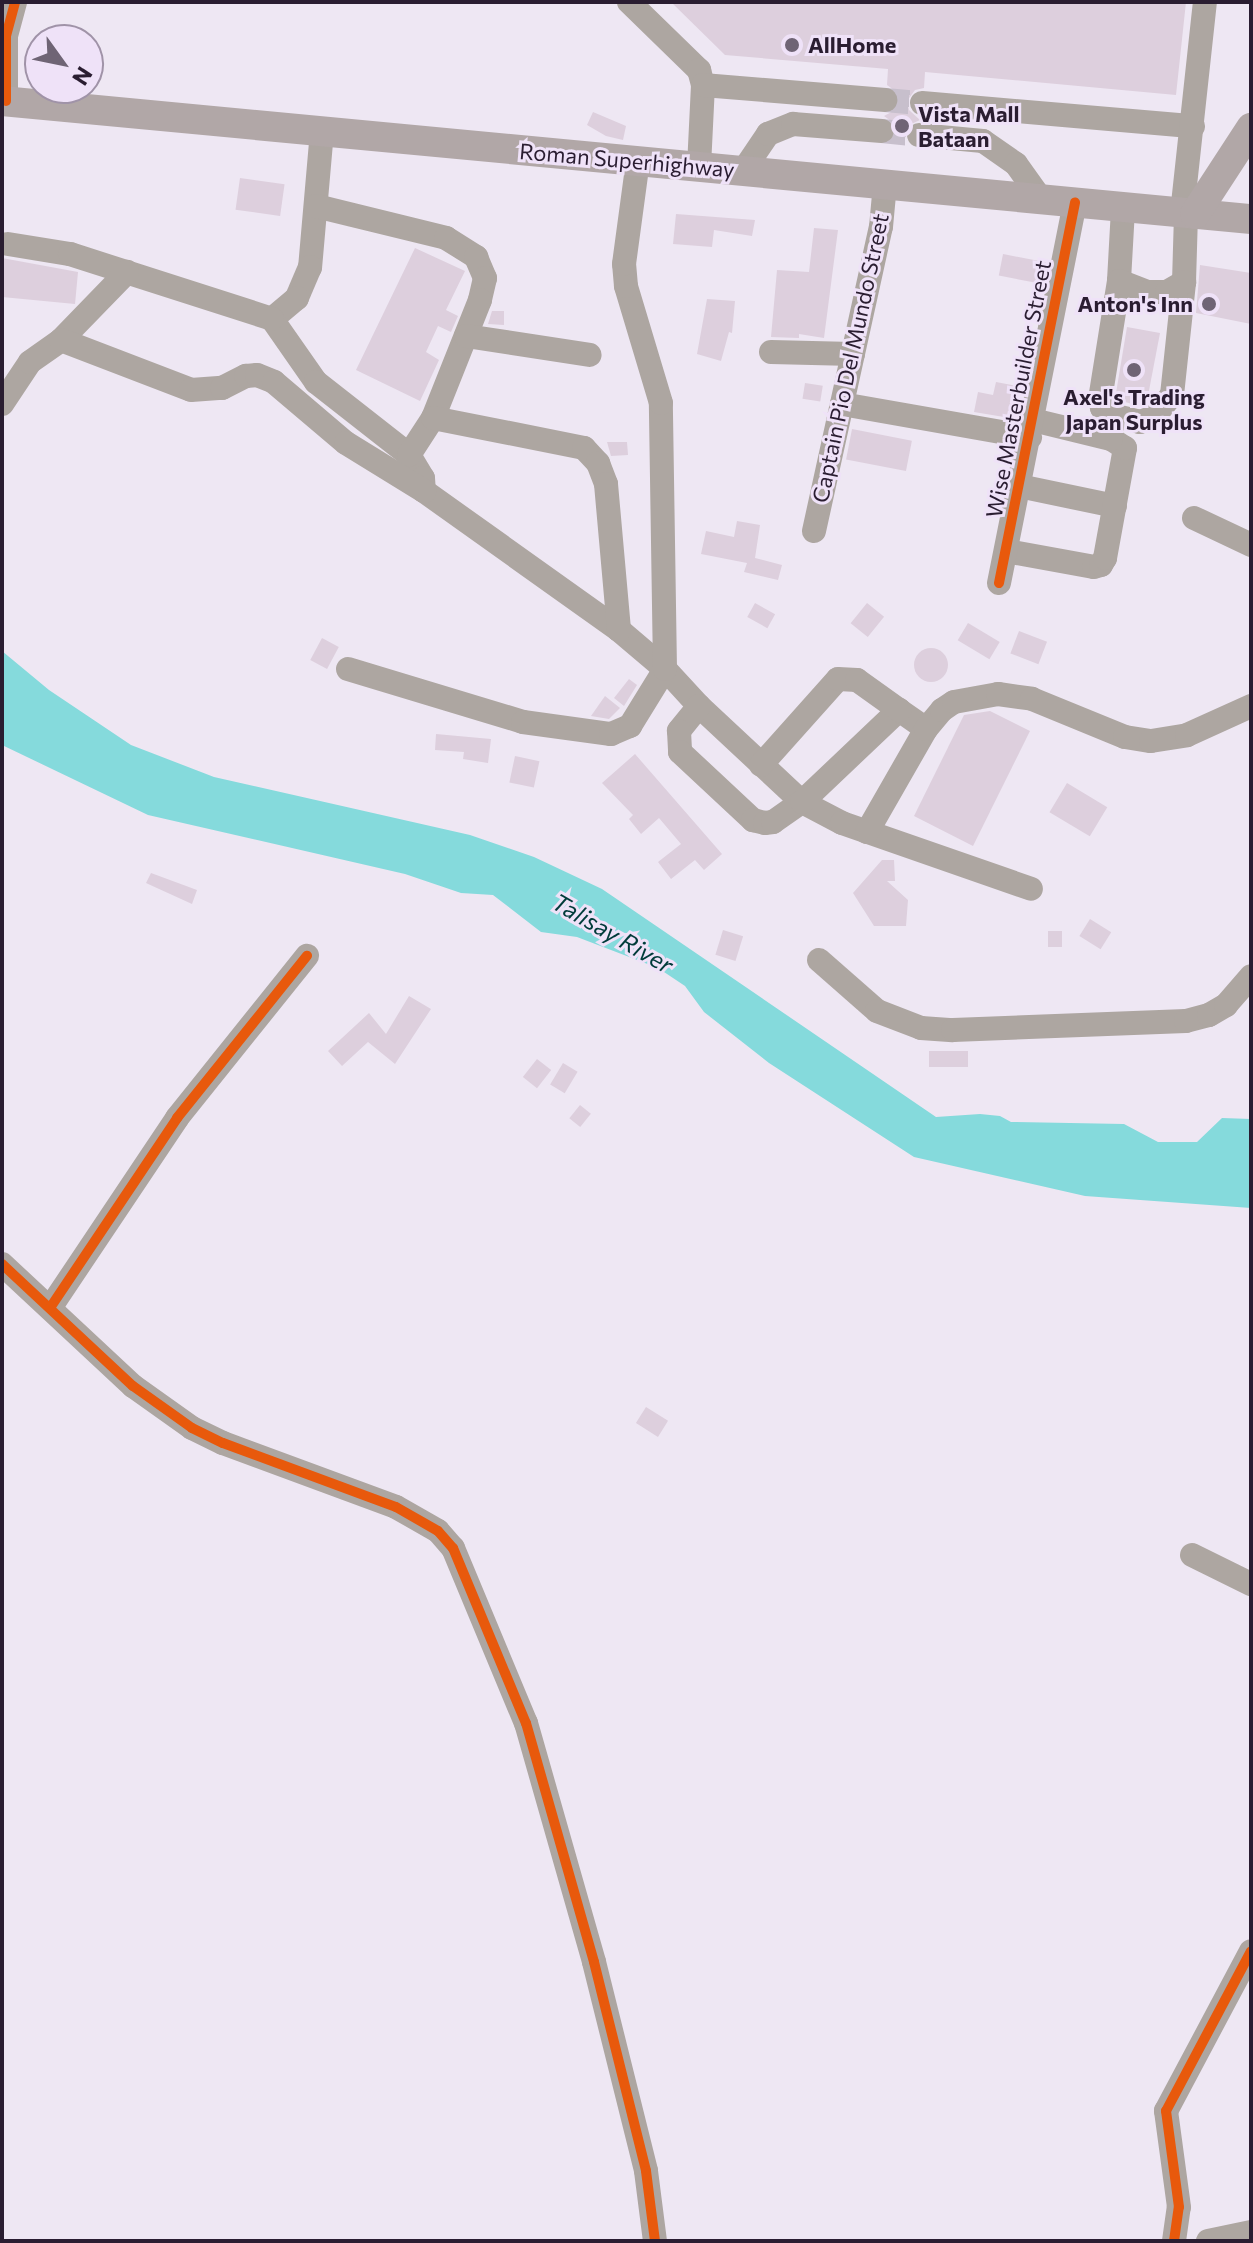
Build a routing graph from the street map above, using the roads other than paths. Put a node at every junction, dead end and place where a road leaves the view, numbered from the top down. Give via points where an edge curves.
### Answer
1 (15, 2) edge
2 (629, 2) edge
3 (1205, 2) edge
4 (703, 85) junction
5 (885, 100) tunnel mouth
6 (4, 101) edge
7 (922, 103) tunnel mouth
8 (1193, 126) junction
9 (1251, 128) edge
10 (322, 131) junction
11 (882, 131) tunnel mouth
12 (919, 135) tunnel mouth
13 (638, 161) junction
14 (699, 167) junction
15 (743, 171) junction
16 (885, 184) junction
17 (1041, 199) junction
18 (1075, 203) junction
19 (316, 206) junction
20 (1123, 209) junction
21 (1188, 213) junction
22 (1251, 219) edge
23 (8, 244) dead end
24 (127, 272) junction
25 (1119, 281) junction
26 (1184, 282) junction
27 (272, 319) junction
28 (466, 336) junction
29 (61, 340) junction
30 (771, 352) dead end
31 (853, 354) junction
32 (590, 355) dead end
33 (2, 404) edge
34 (842, 404) junction
35 (433, 418) junction
36 (1031, 429) junction
37 (409, 455) junction
38 (1019, 486) junction
39 (424, 491) junction
40 (1115, 506) junction
41 (1194, 518) dead end
42 (814, 531) dead end
43 (1251, 545) edge
44 (1006, 551) junction
45 (999, 583) dead end
46 (619, 630) junction
47 (348, 669) dead end
48 (665, 669) junction
49 (699, 706) junction
50 (1251, 706) edge
51 (899, 710) junction
52 (926, 729) junction
53 (761, 765) junction
54 (802, 802) junction
55 (867, 832) junction
56 (1031, 889) dead end
57 (307, 956) dead end
58 (819, 960) dead end
59 (1251, 976) edge
60 (2, 1264) edge
61 (50, 1308) junction
62 (1192, 1555) dead end
63 (1251, 1584) edge
64 (1251, 1951) edge
65 (1251, 2232) edge
66 (655, 2241) edge
67 (1174, 2241) edge
68 (1208, 2241) edge

1 - 6 street via 6,36
2 - 4 street via 691,58
3 - 8 street
4 - 5 street
4 - 14 street
6 - 10 main road, Roman Superhighway
7 - 8 street
8 - 21 street
9 - 21 main road
10 - 13 main road, Roman Superhighway
10 - 19 street
11 - 15 street via 793,124 768,134
12 - 17 street via 983,141 1016,164
13 - 14 main road, Roman Superhighway
13 - 48 street via 624,264 661,403
14 - 15 main road, Roman Superhighway
15 - 16 main road, Roman Superhighway
16 - 17 main road, Roman Superhighway
16 - 31 street, Captain Pio Del Mundo Street via 881,227
17 - 18 main road, Roman Superhighway
18 - 20 main road, Roman Superhighway
18 - 36 street, Wise Masterbuilder Street
19 - 27 street via 305,283 287,310
19 - 28 street via 446,238 476,257 485,278
20 - 21 main road, Roman Superhighway
20 - 25 street
21 - 22 main road, Roman Superhighway
21 - 26 street
23 - 24 street via 70,254
24 - 27 street
24 - 29 street
25 - 26 street via 1148,292 1167,292
25 - 26 street via 1100,399 1112,415 1140,422 1154,417 1172,395
27 - 37 street via 325,392
28 - 32 street
28 - 35 street
29 - 33 street via 24,369
29 - 39 street via 191,390 222,388 246,376 265,377 346,443
30 - 31 street
31 - 34 street, Captain Pio Del Mundo Street
34 - 36 street
34 - 42 street, Captain Pio Del Mundo Street
35 - 37 street
35 - 46 street via 584,448 598,463 606,484
36 - 38 street, Wise Masterbuilder Street
36 - 40 street via 1122,443 1126,452
37 - 39 street via 423,478
38 - 40 street
38 - 44 street, Wise Masterbuilder Street
39 - 46 street
40 - 44 street via 1105,558 1098,567
41 - 43 street
44 - 45 street, Wise Masterbuilder Street
46 - 48 street
47 - 48 street via 523,722 611,734 630,726
48 - 49 street
49 - 53 street
49 - 54 street via 679,731 680,752 753,820 773,822
50 - 52 street via 1187,735 1151,741 1125,737 1032,699 998,694 954,702
51 - 52 street
51 - 53 street via 857,680 838,679
51 - 54 street
52 - 55 street
53 - 54 street
54 - 55 street
55 - 56 street
57 - 61 street via 177,1118
58 - 59 street via 877,1011 921,1028 953,1030 1186,1021 1226,1005
60 - 61 street
61 - 66 street via 133,1386 192,1428 396,1507 438,1531 453,1548 526,1723 646,2171
62 - 63 street
64 - 67 street via 1166,2111 1179,2207
65 - 68 street

